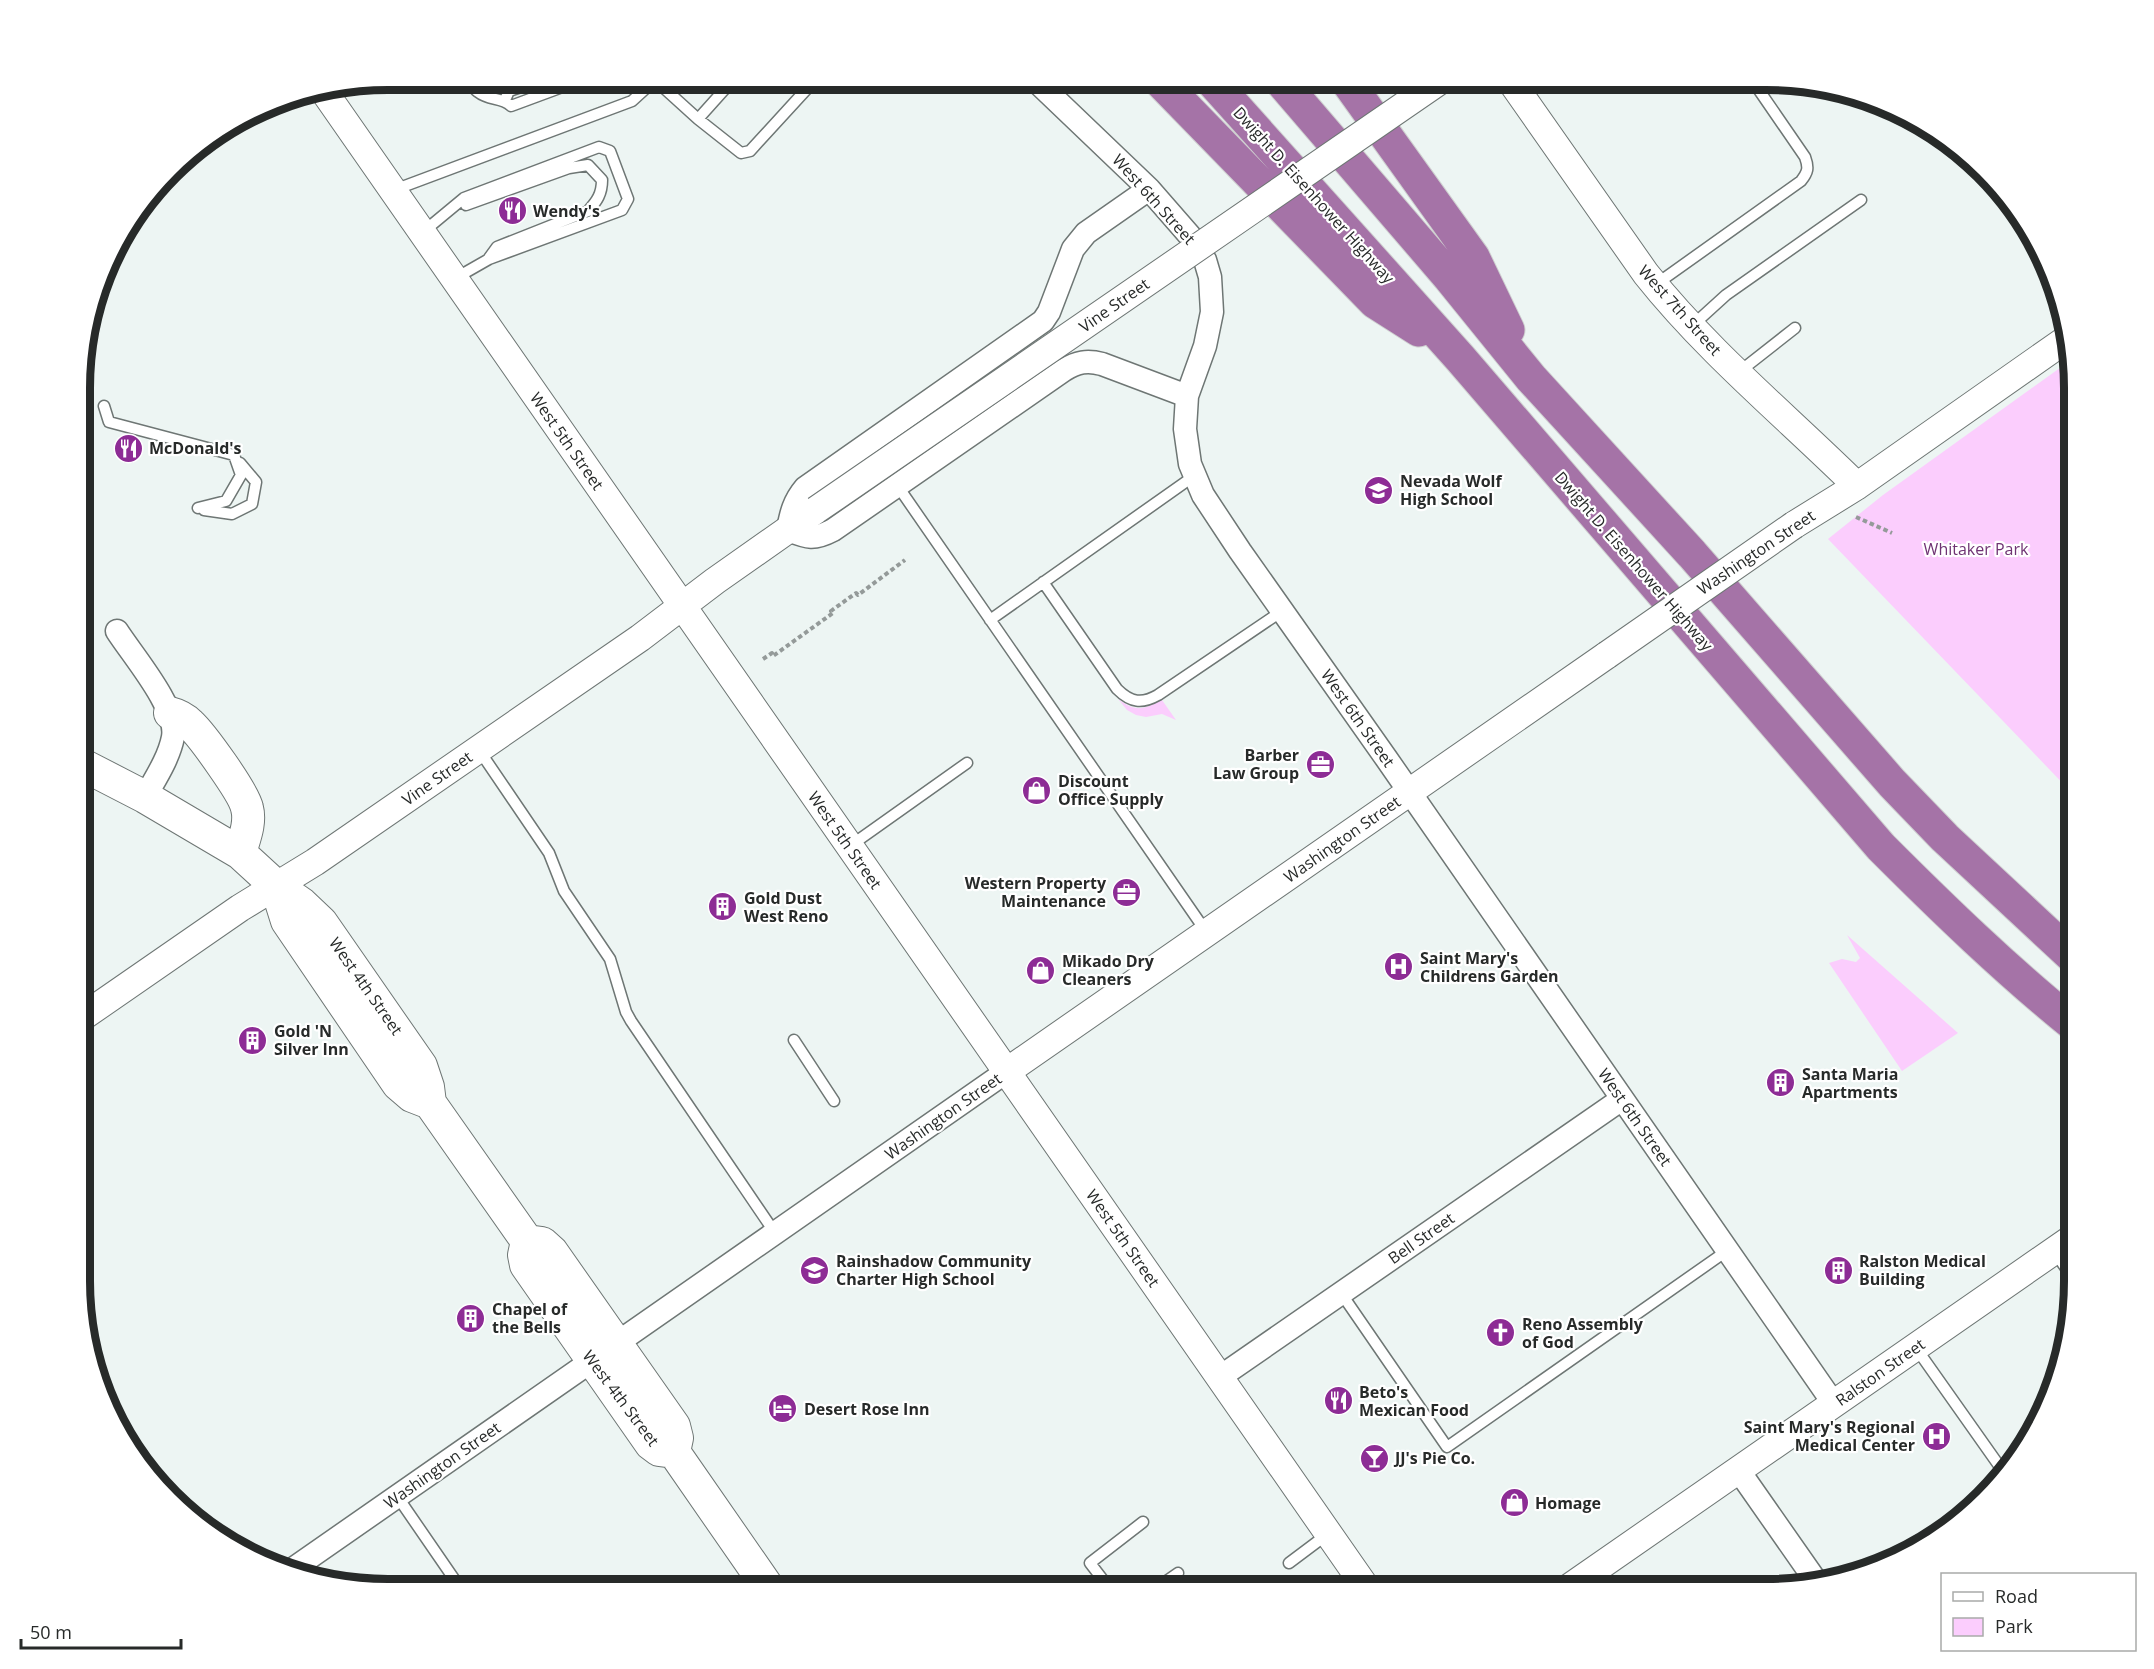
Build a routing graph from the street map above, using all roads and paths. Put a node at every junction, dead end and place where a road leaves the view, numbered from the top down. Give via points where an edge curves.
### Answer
1 (476, 90) edge
2 (512, 90) edge
3 (554, 90) edge
4 (644, 90) edge
5 (666, 90) edge
6 (724, 90) edge
7 (806, 90) edge
8 (1045, 90) edge
9 (1169, 90) edge
10 (1220, 90) edge
11 (1289, 90) edge
12 (1353, 90) edge
13 (1426, 90) edge
14 (1517, 90) edge
15 (1759, 90) edge
16 (328, 97) edge
17 (505, 100) junction
18 (698, 118) junction
19 (1149, 189) junction
20 (393, 190) junction
21 (1861, 200) dead end
22 (452, 209) junction
23 (422, 232) junction
24 (489, 258) junction
25 (454, 279) junction
26 (1654, 285) junction
27 (1691, 327) junction
28 (1795, 328) dead end
29 (2060, 344) edge
30 (1460, 358) junction
31 (1738, 373) junction
32 (1531, 378) junction
33 (1187, 396) junction
34 (104, 406) dead end
35 (234, 455) junction
36 (1194, 476) junction
37 (897, 485) junction
38 (1857, 486) junction
39 (1856, 517) dead end
40 (788, 530) junction
41 (1893, 533) dead end
42 (905, 560) dead end
43 (1043, 582) junction
44 (681, 605) junction
45 (1282, 611) junction
46 (990, 620) junction
47 (117, 632) dead end
48 (763, 659) dead end
49 (170, 713) junction
50 (478, 750) junction
51 (967, 762) dead end
52 (90, 769) edge
53 (1409, 792) junction
54 (146, 797) junction
55 (850, 846) junction
56 (240, 853) junction
57 (276, 886) junction
58 (1208, 933) junction
59 (2064, 949) edge
60 (90, 1012) edge
61 (2064, 1017) edge
62 (794, 1040) dead end
63 (1006, 1072) junction
64 (1622, 1099) junction
65 (834, 1101) dead end
66 (775, 1233) junction
67 (2064, 1244) edge
68 (1728, 1250) junction
69 (1341, 1293) junction
70 (1916, 1347) junction
71 (605, 1352) junction
72 (1220, 1377) junction
73 (1834, 1404) junction
74 (1999, 1466) edge
75 (1739, 1471) junction
76 (397, 1496) junction
77 (1143, 1522) dead end
78 (1329, 1533) junction
79 (1289, 1563) dead end
80 (298, 1565) edge
81 (1178, 1573) dead end
82 (1812, 1575) edge
83 (454, 1579) edge
84 (762, 1579) edge
85 (1102, 1579) edge
86 (1169, 1579) edge
87 (1360, 1579) edge
88 (1587, 1579) edge

1 - 17 lane via 488,98
2 - 17 lane
3 - 17 lane via 511,106
4 - 20 lane via 632,101
5 - 18 lane
6 - 18 lane
7 - 18 lane via 750,151 741,153
8 - 19 street, West 6th Street
9 - 30 highway via 1376,302
10 - 30 highway, Dwight D. Eisenhower Highway
11 - 32 highway
12 - 32 highway via 1473,257
13 - 40 street, Vine Street, bridge
14 - 26 street, West 7th Street
15 - 26 lane via 1805,157 1807,174
16 - 20 street, West 5th Street
19 - 33 street, West 6th Street via 1198,247 1210,277 1213,296 1209,329
19 - 40 street via 1086,232 1073,249 1043,321 805,488 790,513
20 - 23 street, West 5th Street
21 - 27 lane via 1726,295
22 - 23 lane
22 - 24 lane via 569,168 588,165 597,173 602,189 588,211 497,247
22 - 24 lane via 465,198 599,147 610,151 628,199 622,210
23 - 25 street, West 5th Street
24 - 25 lane
25 - 44 street, West 5th Street
26 - 27 street, West 7th Street
27 - 31 street, West 7th Street
28 - 31 lane
29 - 38 street, Washington Street
30 - 61 highway, Dwight D. Eisenhower Highway via 1881,847 1946,912
31 - 38 street, West 7th Street
32 - 59 highway via 1692,554 1892,783
33 - 36 street, West 6th Street via 1186,438
33 - 37 street via 1102,364 1081,362
34 - 35 lane via 109,422
35 - 35 lane via 241,475 226,501 198,508 232,514 252,504 256,482
36 - 43 lane
36 - 45 street, West 6th Street
37 - 40 street via 819,537 805,537
37 - 46 lane
38 - 53 street, Washington Street, bridge via 1794,525
39 - 41 path
40 - 44 street, Vine Street
42 - 48 path via 773,656 772,653
43 - 45 lane via 1117,689 1135,702 1158,695
43 - 46 lane
44 - 50 street, Vine Street via 640,638
44 - 55 street, West 5th Street
45 - 53 street, West 6th Street
46 - 58 lane
47 - 49 street
49 - 54 street via 173,736
49 - 56 main road via 191,724 247,806 248,820
50 - 57 street, Vine Street
50 - 66 lane via 549,853 564,891 610,959 631,1021
51 - 55 lane
52 - 54 main road, West 4th Street
53 - 58 street, Washington Street
53 - 64 street, West 6th Street
54 - 56 main road, West 4th Street
55 - 63 street, West 5th Street
56 - 57 main road, West 4th Street
57 - 60 street, Vine Street
57 - 71 main road, West 4th Street via 302,904 338,944 421,1066 430,1103 527,1241 526,1265
58 - 63 street, Washington Street
62 - 65 lane
63 - 66 street, Washington Street
63 - 72 street, West 5th Street
64 - 68 street, West 6th Street
64 - 69 street, Bell Street
66 - 71 street, Washington Street
67 - 70 street, Ralston Street
68 - 69 lane via 1447,1447
68 - 73 street, West 6th Street
69 - 72 street, Bell Street
70 - 73 street, Ralston Street
70 - 74 lane
71 - 76 street, Washington Street
71 - 84 main road, West 4th Street via 651,1444 659,1450 674,1452
72 - 78 street, West 5th Street
73 - 75 street, Ralston Street
75 - 82 street
75 - 88 street, Ralston Street
76 - 80 street, Washington Street
76 - 83 lane
77 - 85 lane via 1090,1563
78 - 79 lane
78 - 87 street, West 5th Street
81 - 86 lane

